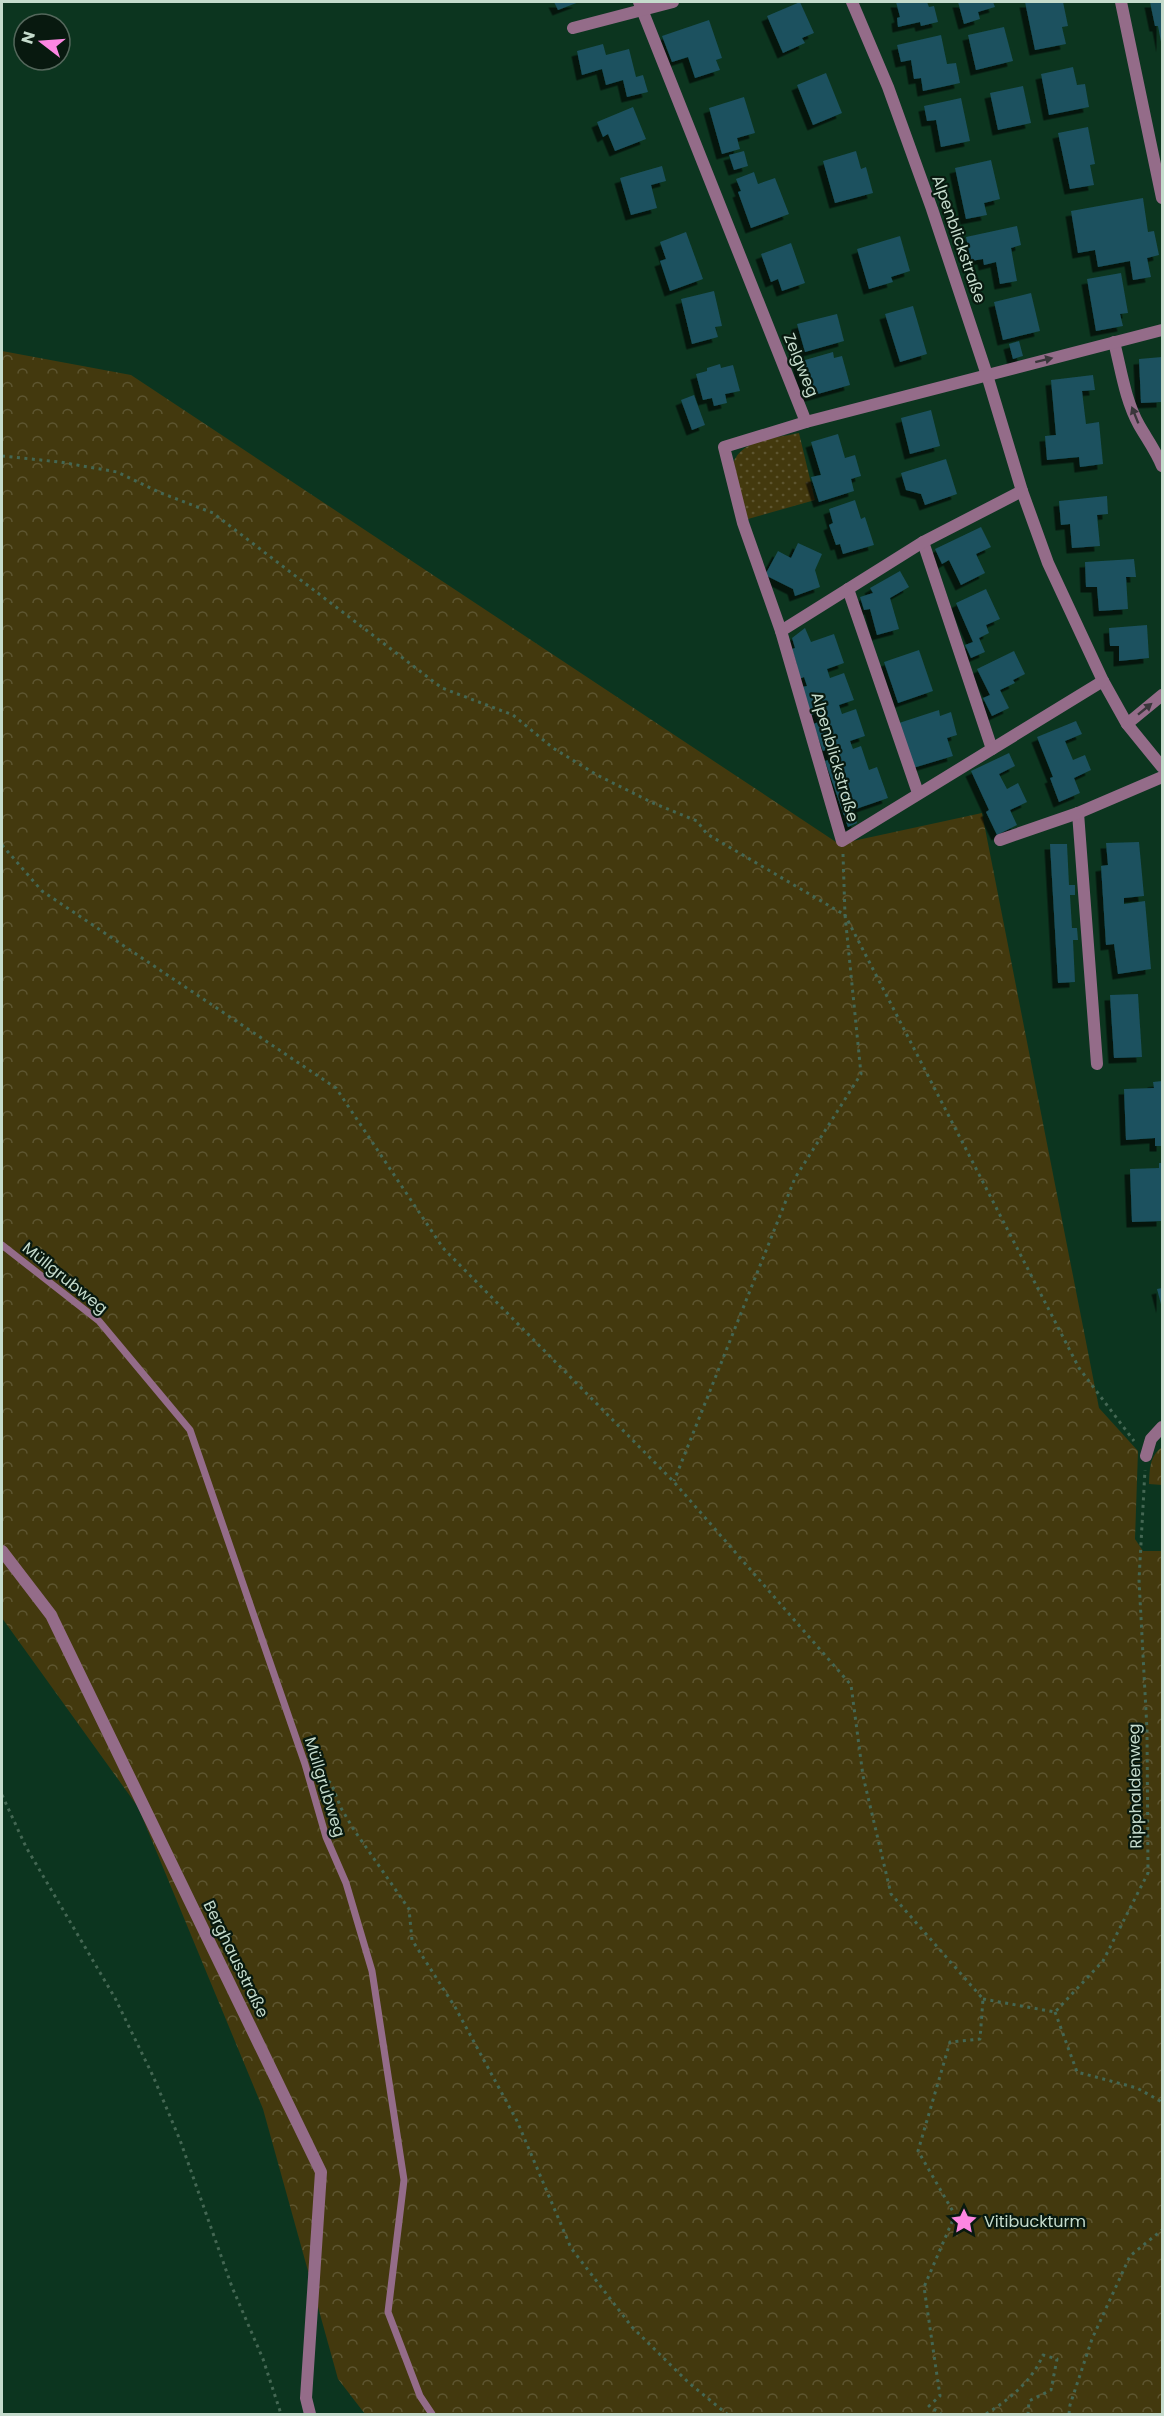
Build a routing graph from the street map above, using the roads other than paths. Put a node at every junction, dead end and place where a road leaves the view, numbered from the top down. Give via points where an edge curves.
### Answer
1 (673, 2) edge
2 (852, 2) edge
3 (1121, 2) edge
4 (641, 6) edge
5 (573, 28) dead end
6 (1162, 198) edge
7 (1162, 330) edge
8 (1114, 342) junction
9 (987, 375) junction
10 (806, 422) junction
11 (1162, 466) edge
12 (1022, 491) junction
13 (923, 542) junction
14 (848, 589) junction
15 (781, 631) junction
16 (1103, 681) junction
17 (1162, 695) edge
18 (1127, 724) junction
19 (992, 750) junction
20 (1162, 767) edge
21 (1162, 777) edge
22 (918, 793) junction
23 (1078, 813) junction
24 (1000, 840) dead end
25 (1097, 1064) dead end
26 (2, 1245) edge
27 (1162, 1427) edge
28 (1146, 1456) road end
29 (2, 1551) edge
30 (310, 2415) edge
31 (432, 2415) edge

1 - 4 street
2 - 9 street, Alpenblickstraße via 888,87
3 - 6 street
4 - 5 street
4 - 10 street, Zelgweg
7 - 8 street, Zelgweg
9 -> 8 street, Zelgweg
11 -> 8 street via 1157,451 1138,424
9 - 10 street, Zelgweg
9 - 12 street, Alpenblickstraße
10 - 15 street, Alpenblickstraße via 724,447 743,524
12 - 13 street
12 - 16 street, Alpenblickstraße via 1048,563
13 - 14 street
13 - 19 street
14 - 15 street
14 - 22 street
15 - 22 street, Alpenblickstraße via 842,841
16 - 18 street, Alpenblickstraße
16 - 19 street, Alpenblickstraße
18 -> 17 street
18 - 20 street, Alpenblickstraße
19 - 22 street, Alpenblickstraße
21 - 23 street
23 - 24 street
23 - 25 street
26 - 31 lane, Müllgrubweg via 99,1321 190,1430 305,1764 326,1837 346,1883 372,1971 404,2180 388,2312 420,2396
27 - 28 street via 1151,1439
29 - 30 street, Berghausstraße via 51,1615 321,2172 306,2398

